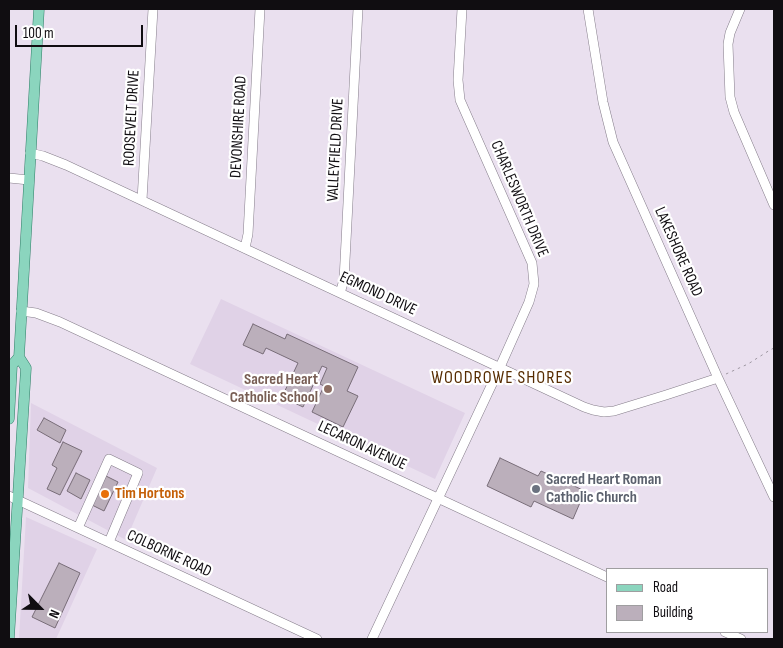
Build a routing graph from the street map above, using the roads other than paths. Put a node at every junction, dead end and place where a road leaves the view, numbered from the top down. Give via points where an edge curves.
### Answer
1 (39, 9) edge
2 (153, 9) edge
3 (260, 9) edge
4 (358, 9) edge
5 (462, 9) edge
6 (588, 9) edge
7 (740, 9) edge
8 (30, 154) junction
9 (9, 178) edge
10 (28, 180) junction
11 (142, 200) junction
12 (774, 205) edge
13 (245, 248) junction
14 (340, 293) junction
15 (21, 312) junction
16 (19, 357) junction
17 (500, 367) junction
18 (718, 378) junction
19 (9, 419) edge
20 (774, 497) edge
21 (13, 498) edge
22 (438, 498) junction
23 (78, 528) junction
24 (109, 542) junction
25 (606, 576) edge
26 (726, 633) edge
27 (9, 638) edge
28 (317, 639) edge
29 (372, 639) edge
30 (740, 639) edge

1 - 8 main road
2 - 11 street, ROOSEVELT DRIVE
3 - 13 street, DEVONSHIRE ROAD
4 - 14 street, VALLEYFIELD DRIVE via 344,280
5 - 17 street, CHARLESWORTH DRIVE via 460,100 532,263 534,284 529,302
6 - 18 street, LAKESHORE ROAD via 613,142
7 - 12 street via 728,44 730,97
8 - 10 main road
8 - 11 street, EGMOND DRIVE via 66,165
9 - 10 street
10 - 15 main road
11 - 13 street, EGMOND DRIVE
13 - 14 street, EGMOND DRIVE
14 - 17 street, EGMOND DRIVE
15 - 16 main road
15 - 22 street, LECARON AVENUE via 54,319
16 - 19 main road via 12,365
16 - 21 main road via 26,368
17 - 18 street, EGMOND DRIVE via 584,407 604,412
17 - 22 street, CHARLESWORTH DRIVE
18 - 20 street, LAKESHORE ROAD
21 - 23 street, COLBORNE ROAD
21 - 27 main road
22 - 25 street, LECARON AVENUE
22 - 29 street, CHARLESWORTH DRIVE
23 - 24 street, COLBORNE ROAD
23 - 24 street via 107,462 138,473
24 - 28 street, COLBORNE ROAD
26 - 30 street

